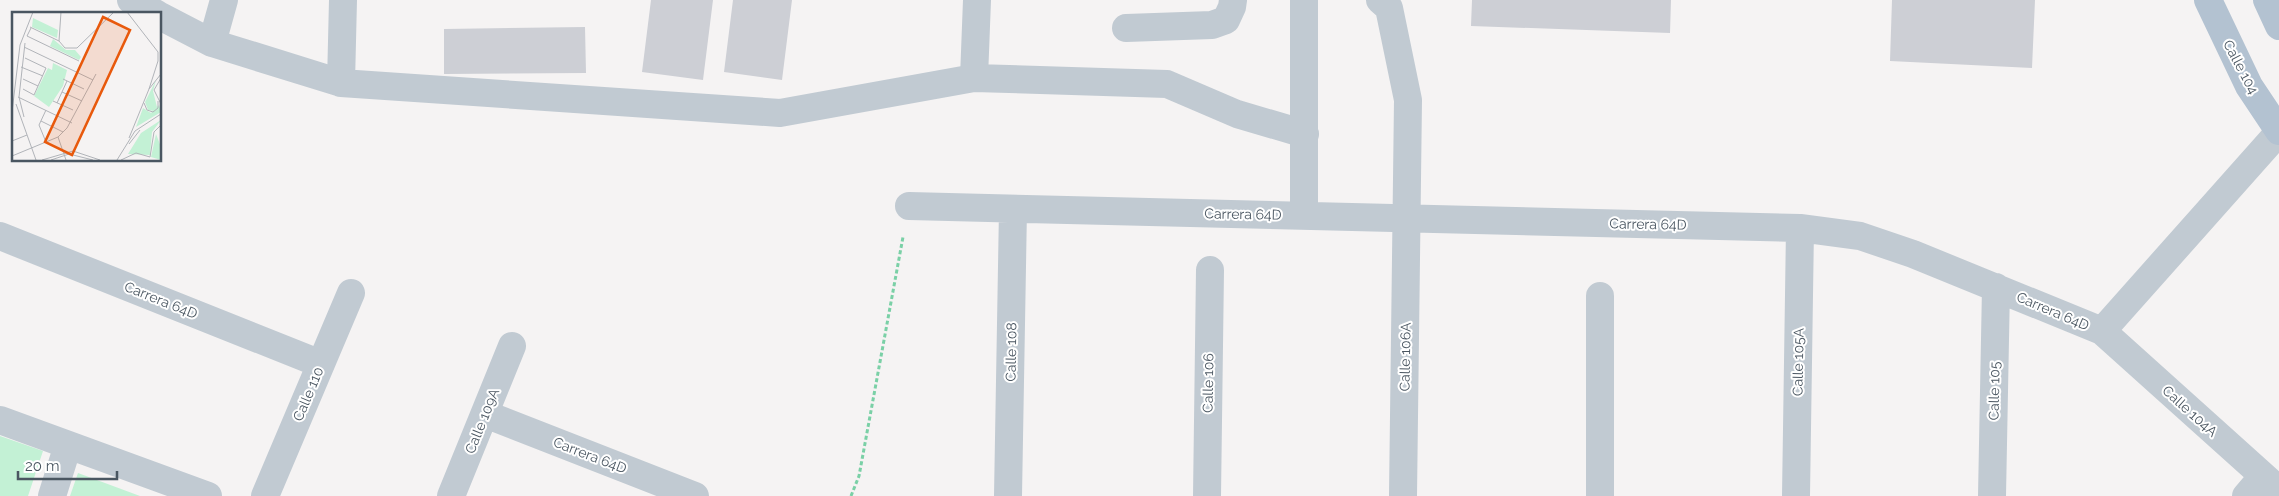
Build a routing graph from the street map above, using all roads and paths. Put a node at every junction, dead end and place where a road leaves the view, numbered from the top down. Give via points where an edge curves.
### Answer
1 (131, 0) edge
2 (224, 0) edge
3 (343, 0) edge
4 (977, 0) edge
5 (1233, 0) edge
6 (1304, 0) edge
7 (1380, 0) edge
8 (2208, 0) edge
9 (2267, 0) edge
10 (153, 12) edge
11 (161, 17) edge
12 (2279, 26) edge
13 (1126, 28) dead end
14 (212, 43) junction
15 (974, 78) junction
16 (341, 83) junction
17 (2279, 132) edge
18 (1305, 134) junction
19 (909, 206) joint
20 (1013, 209) junction
21 (1304, 216) junction
22 (1407, 218) junction
23 (1800, 228) junction
24 (0, 236) edge
25 (1210, 270) dead end
26 (1996, 287) junction
27 (351, 293) dead end
28 (1600, 296) dead end
29 (2102, 331) junction
30 (512, 346) dead end
31 (321, 364) junction
32 (485, 414) junction
33 (0, 420) edge
34 (68, 445) junction
35 (2263, 488) edge
36 (52, 496) edge
37 (208, 496) edge
38 (265, 496) edge
39 (451, 496) edge
40 (695, 496) edge
41 (851, 496) edge
42 (1008, 496) edge
43 (1206, 496) edge
44 (1404, 496) edge
45 (1600, 496) edge
46 (1796, 496) edge
47 (1992, 496) edge

1 - 10 street
2 - 14 street
3 - 16 street
4 - 15 street
5 - 13 street via 1226,20 1212,25
6 - 18 street
7 - 22 street, Calle 106A via 1389,8 1408,100
8 - 17 main road, Calle 104 via 2249,86
9 - 12 main road
11 - 14 street
14 - 16 street
15 - 16 street via 780,113
15 - 18 street via 1167,84 1237,114
17 - 29 street, Carrera 64D
18 - 21 street
19 - 20 street, Carrera 64D
19 - 41 path via 859,476
20 - 21 street, Carrera 64D
20 - 42 street, Calle 108
21 - 22 street, Carrera 64D
22 - 23 street, Carrera 64D
22 - 44 street, Calle 106A
23 - 26 street, Carrera 64D via 1860,236
23 - 46 street, Calle 105A
24 - 31 street, Carrera 64D
25 - 43 street, Calle 106
26 - 29 street, Carrera 64D
26 - 47 street, Calle 105
27 - 31 street, Calle 110
28 - 45 street
29 - 35 street, Calle 104A
30 - 32 street, Calle 109A
31 - 38 street, Calle 110
32 - 39 street, Calle 109A
32 - 40 street, Carrera 64D
33 - 34 street
34 - 36 street
34 - 37 street

